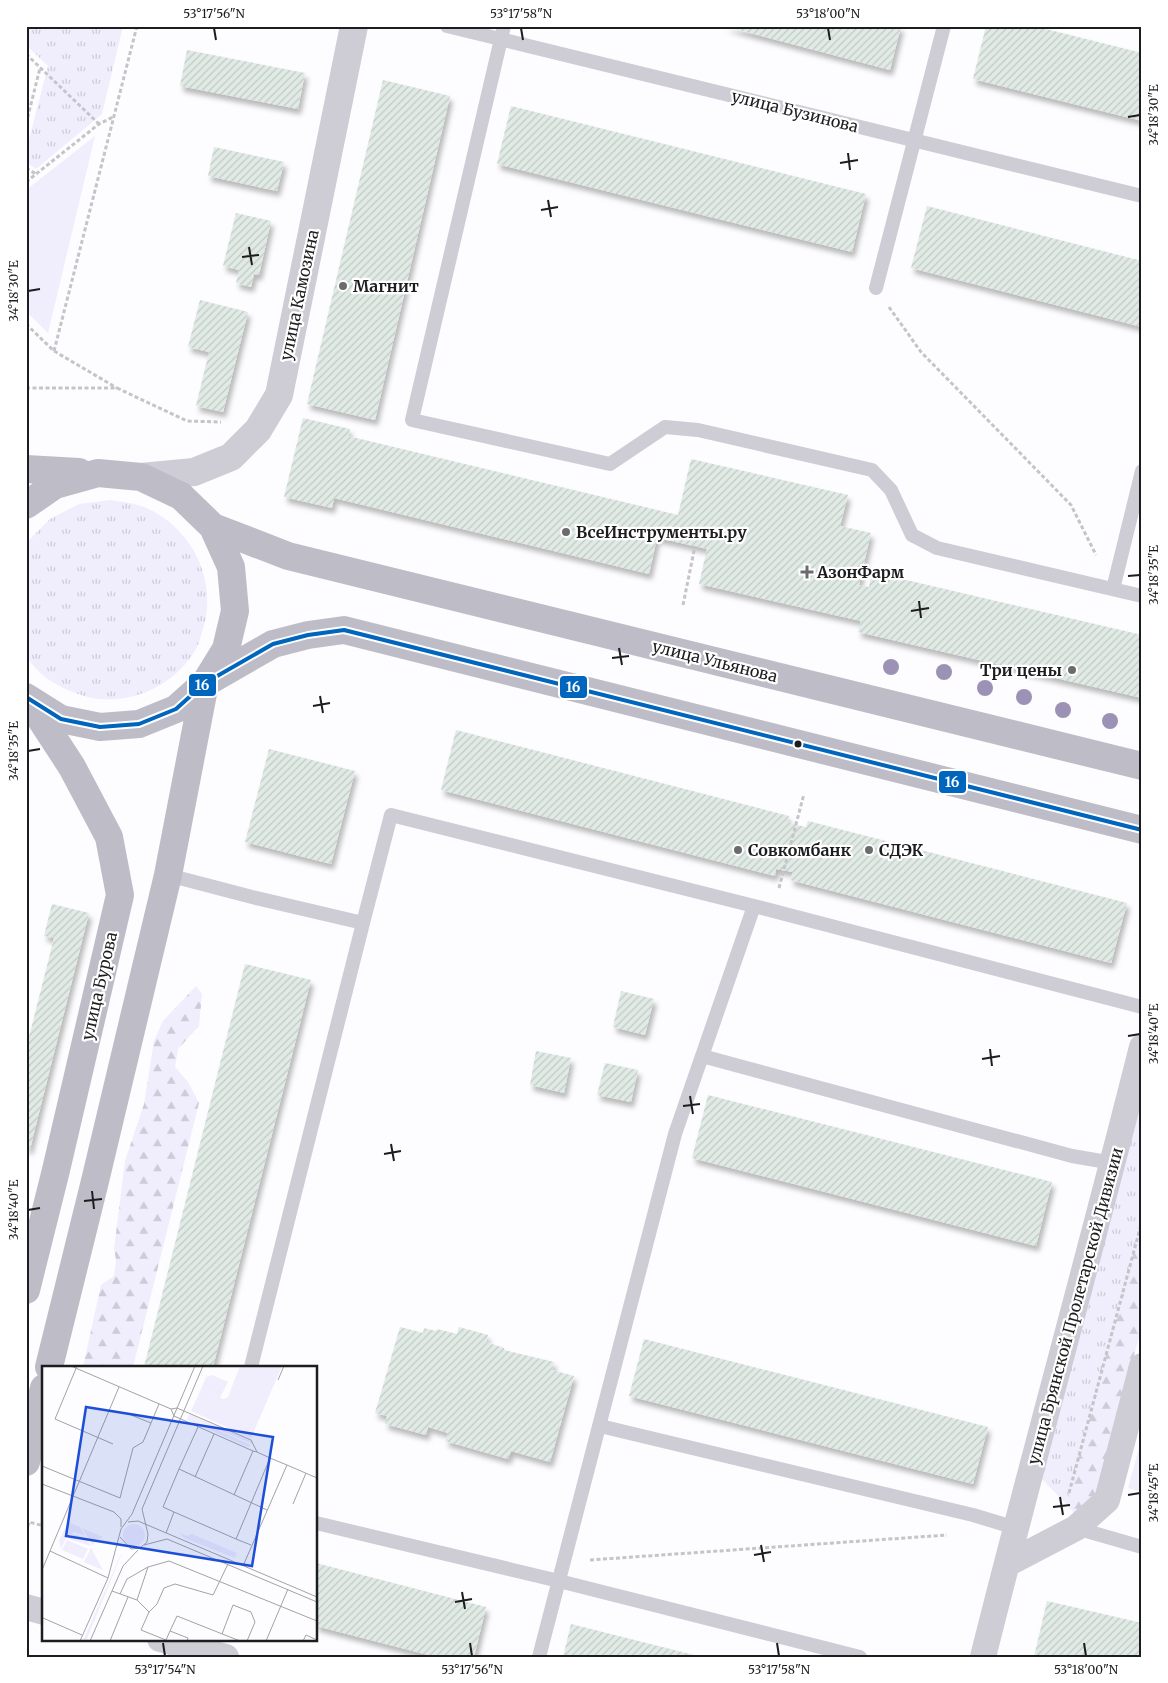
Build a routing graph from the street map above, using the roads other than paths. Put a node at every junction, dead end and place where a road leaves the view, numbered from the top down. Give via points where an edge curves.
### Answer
1 (354, 26) edge
2 (447, 26) edge
3 (944, 26) edge
4 (502, 33) edge
5 (915, 140) junction
6 (1142, 196) edge
7 (876, 288) road end
8 (26, 469) edge
9 (1142, 472) edge
10 (98, 473) junction
11 (141, 477) junction
12 (26, 505) edge
13 (213, 527) junction
14 (1113, 589) junction
15 (1142, 596) edge
16 (205, 683) junction
17 (27, 698) edge
18 (1142, 766) edge
19 (1142, 830) edge
20 (168, 875) junction
21 (754, 906) junction
22 (363, 923) junction
23 (1142, 1007) edge
24 (1142, 1047) edge
25 (702, 1056) junction
26 (1113, 1163) junction
27 (26, 1290) edge
28 (49, 1366) edge
29 (251, 1366) edge
30 (1142, 1366) edge
31 (42, 1396) edge
32 (600, 1426) junction
33 (26, 1462) edge
34 (318, 1524) edge
35 (1016, 1528) junction
36 (1066, 1533) junction
37 (1142, 1547) edge
38 (1006, 1564) junction
39 (559, 1581) junction
40 (26, 1607) edge
41 (42, 1611) edge
42 (176, 1641) edge
43 (226, 1657) edge
44 (538, 1657) edge
45 (860, 1657) edge
46 (984, 1657) edge

1 - 11 street, улица Камозина via 279,395 258,430 231,457 194,472
2 - 4 lane, улица Бузинова
3 - 5 lane
4 - 5 lane, улица Бузинова
4 - 14 lane via 412,420 610,464 665,427 698,430 872,470 890,490 912,535 937,548
5 - 6 lane, улица Бузинова
5 - 7 lane
8 - 10 main road
9 - 14 lane
10 - 11 main road
10 - 12 main road via 55,485
11 - 13 main road via 181,496
13 - 16 main road via 231,567 235,611 226,650
13 - 18 main road, улица Ульянова via 288,556
14 - 15 lane
16 - 17 main road via 176,709 129,725 100,727 61,719
16 - 19 main road via 273,644 344,630
16 - 20 main road
17 - 27 main road, улица Бурова via 72,766 109,837 120,895
20 - 22 lane
20 - 28 main road
21 - 22 lane via 391,815
21 - 23 lane
21 - 25 lane
22 - 29 lane
24 - 26 street, улица Брянской Пролетарской Дивизии
25 - 26 lane via 1072,1156
25 - 32 lane via 675,1134
26 - 35 street, улица Брянской Пролетарской Дивизии
30 - 36 street via 1107,1500
31 - 33 main road
32 - 35 lane
32 - 39 lane
34 - 39 lane
35 - 38 street, улица Брянской Пролетарской Дивизии
36 - 37 lane
36 - 38 street
38 - 46 street, улица Брянской Пролетарской Дивизии
39 - 44 lane
39 - 45 lane
40 - 41 street
42 - 43 street

